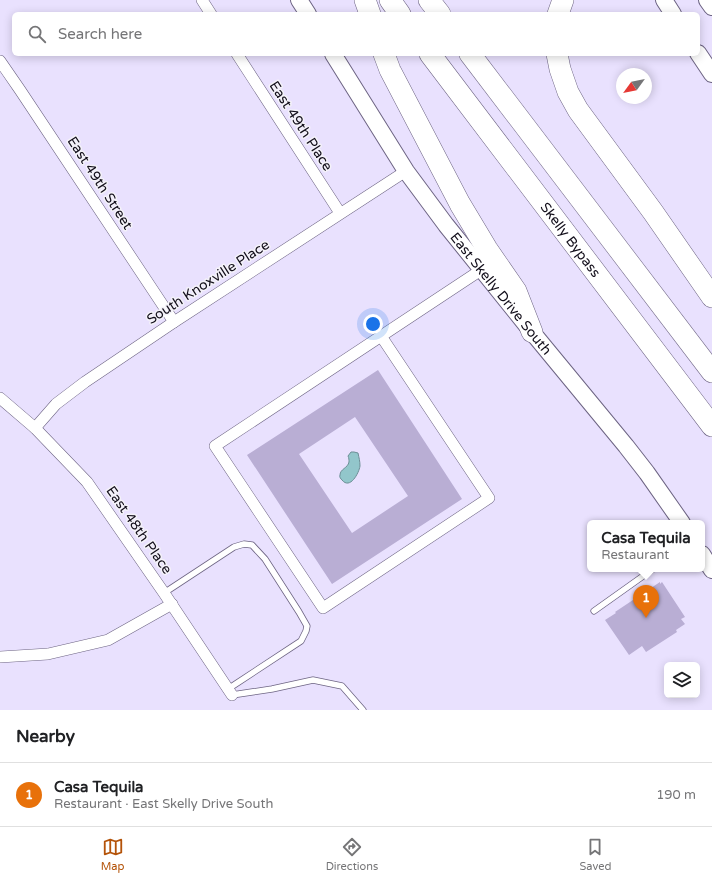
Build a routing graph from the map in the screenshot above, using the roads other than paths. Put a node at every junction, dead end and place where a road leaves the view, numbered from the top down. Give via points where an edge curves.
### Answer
1 (202, 0) edge
2 (299, 0) edge
3 (365, 0) edge
4 (390, 0) edge
5 (429, 0) edge
6 (562, 0) edge
7 (664, 0) edge
8 (707, 0) edge
9 (712, 7) edge
10 (210, 12) edge
11 (307, 12) edge
12 (369, 12) edge
13 (399, 12) edge
14 (438, 12) edge
15 (559, 12) edge
16 (672, 12) edge
17 (238, 56) edge
18 (334, 56) edge
19 (385, 56) edge
20 (432, 56) edge
21 (472, 56) edge
22 (557, 56) edge
23 (700, 56) edge
24 (0, 61) edge
25 (712, 74) edge
26 (406, 171) junction
27 (340, 214) junction
28 (481, 270) junction
29 (712, 297) edge
30 (174, 322) junction
31 (532, 332) junction
32 (381, 336) junction
33 (712, 372) edge
34 (0, 398) edge
35 (712, 426) edge
36 (35, 428) junction
37 (680, 520) edge
38 (705, 559) edge
39 (712, 570) edge
40 (649, 572) edge
41 (164, 593) junction
42 (172, 604) junction
43 (594, 611) dead end
44 (0, 657) edge
45 (230, 692) junction
46 (362, 710) edge

1 - 10 street
2 - 11 main road
3 - 12 highway
4 - 13 highway
5 - 14 highway
6 - 15 highway
7 - 16 main road
8 - 9 main road
17 - 27 street, East 49th Place
18 - 26 main road, East Skelly Drive South
19 - 31 highway via 460,204 516,291
20 - 35 highway, Skelly Bypass
21 - 33 highway
22 - 29 highway via 568,92 578,110
23 - 25 main road
24 - 30 street, East 49th Street
26 - 27 street, South Knoxville Place
26 - 28 main road, East Skelly Drive South
27 - 30 street, South Knoxville Place
28 - 31 main road, East Skelly Drive South
28 - 32 street
30 - 36 street, South Knoxville Place via 56,404
31 - 37 main road, East Skelly Drive South via 626,446
32 - 32 street via 215,446 322,608 488,498
34 - 36 street, East 48th Place
36 - 41 street, East 48th Place via 87,482
38 - 39 main road
40 - 43 lane
41 - 42 street, East 48th Place
41 - 45 lane via 234,547 252,545 265,559 299,612 306,632 301,641
42 - 44 street via 108,640 48,654
42 - 45 street, East 48th Place
45 - 46 lane via 272,689 313,680 342,686

